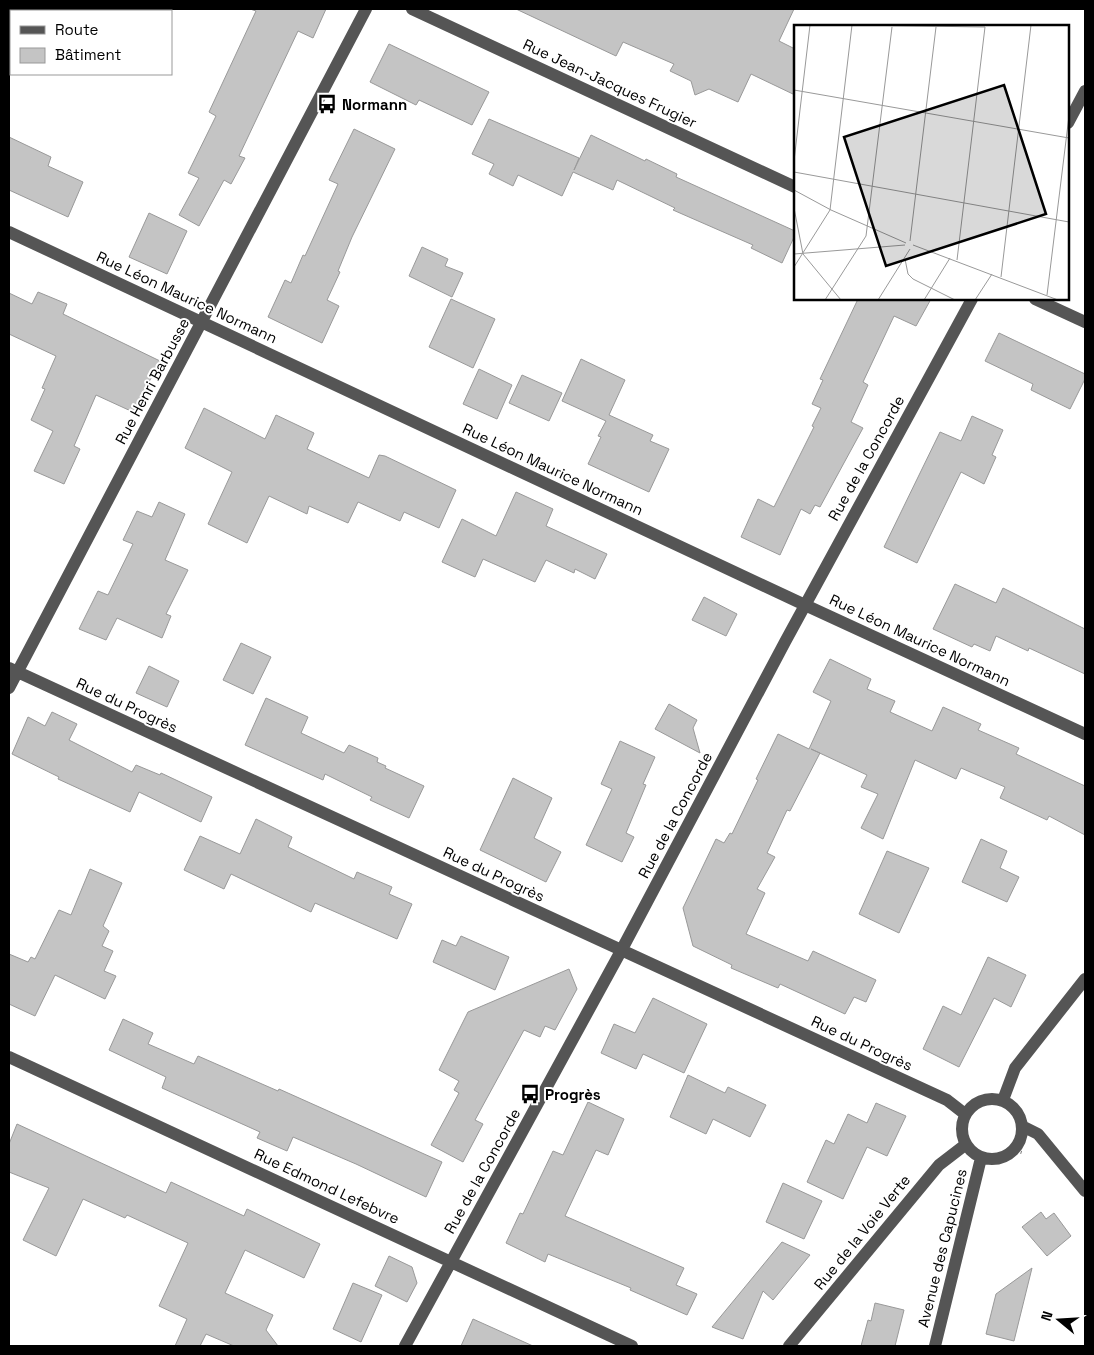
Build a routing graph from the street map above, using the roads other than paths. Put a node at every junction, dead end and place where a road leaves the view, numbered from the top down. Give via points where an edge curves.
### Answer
1 (366, 9) edge
2 (412, 9) edge
3 (1085, 92) edge
4 (1069, 121) edge
5 (794, 187) edge
6 (9, 232) edge
7 (971, 300) edge
8 (1037, 300) edge
9 (201, 322) junction
10 (1085, 322) edge
11 (805, 605) junction
12 (13, 670) edge
13 (9, 688) edge
14 (1085, 734) edge
15 (621, 950) junction
16 (1085, 979) edge
17 (9, 1057) edge
18 (1003, 1100) junction
19 (964, 1114) junction
20 (1022, 1126) junction
21 (965, 1145) junction
22 (981, 1158) junction
23 (1085, 1191) edge
24 (451, 1261) junction
25 (405, 1346) edge
26 (632, 1346) edge
27 (789, 1346) edge
28 (935, 1346) edge

1 - 9 street, Rue Henri Barbusse
2 - 5 street, Rue Jean-Jacques Frugier
3 - 4 street
6 - 9 street, Rue Léon Maurice Normann
7 - 11 street, Rue de la Concorde
8 - 10 street
9 - 11 street, Rue Léon Maurice Normann
9 - 12 street, Rue Henri Barbusse
11 - 14 street, Rue Léon Maurice Normann
11 - 15 street, Rue de la Concorde
12 - 13 street, Rue Henri Barbusse
12 - 15 street, Rue du Progrès
15 - 19 street, Rue du Progrès via 947,1100
15 - 24 street, Rue de la Concorde
16 - 18 street via 1015,1068
17 - 24 street, Rue Edmond Lefebvre
18 - 19 street via 988,1098 975,1103
18 - 20 street via 1019,1115
19 - 21 street via 960,1129
20 - 22 street via 1021,1139 1014,1150 993,1160
20 - 23 street via 1038,1134
21 - 22 street
21 - 27 street, Rue de la Voie Verte via 939,1165
22 - 28 street, Avenue des Capucines
24 - 25 street, Rue de la Concorde
24 - 26 street, Rue Edmond Lefebvre

